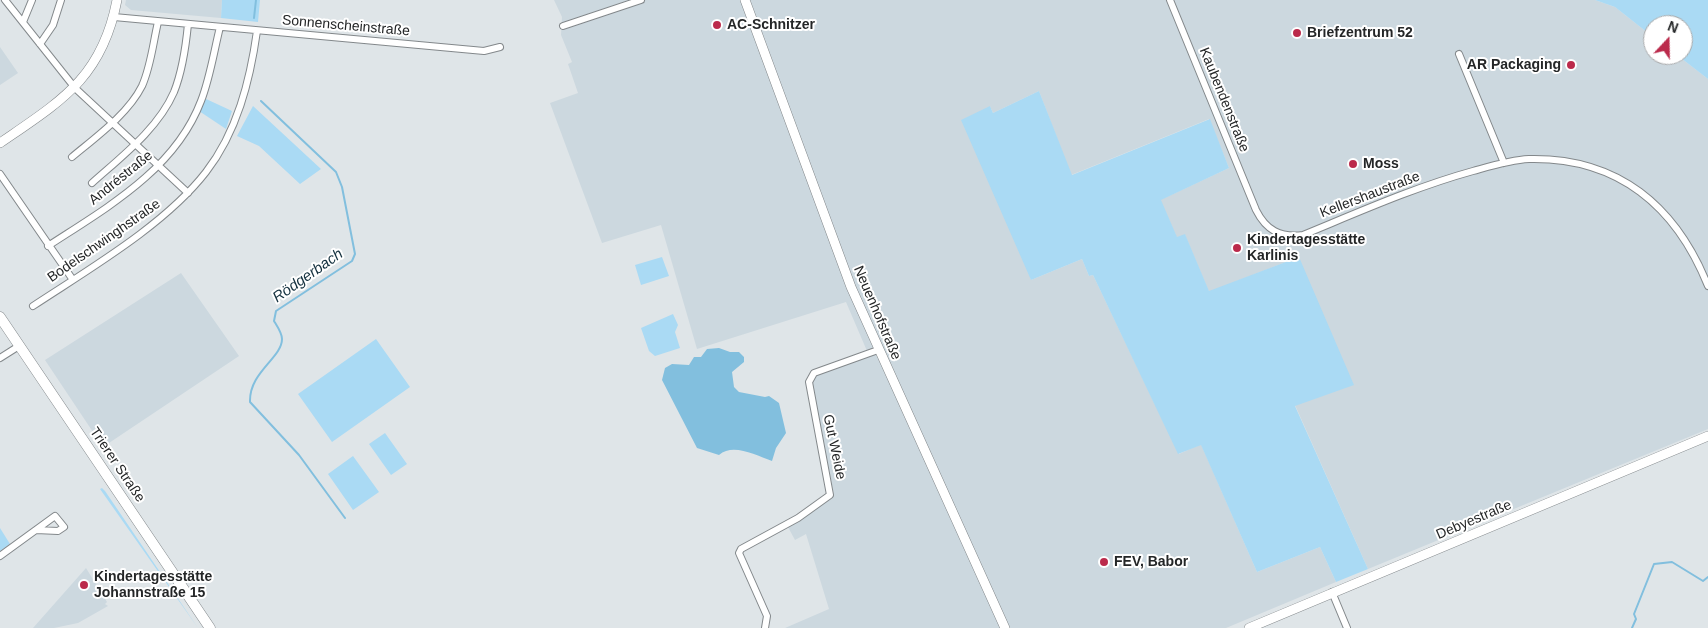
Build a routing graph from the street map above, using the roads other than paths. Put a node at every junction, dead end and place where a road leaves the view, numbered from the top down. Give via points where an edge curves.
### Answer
1 (5, 0) edge
2 (32, 0) edge
3 (61, 0) edge
4 (117, 0) edge
5 (641, 0) edge
6 (745, 0) edge
7 (1170, 0) edge
8 (114, 17) junction
9 (23, 22) junction
10 (158, 22) junction
11 (188, 24) junction
12 (563, 26) dead end
13 (220, 27) junction
14 (257, 31) junction
15 (40, 44) junction
16 (500, 47) dead end
17 (1459, 54) dead end
18 (75, 88) junction
19 (112, 122) junction
20 (0, 143) edge
21 (135, 144) junction
22 (72, 157) dead end
23 (1504, 163) junction
24 (158, 166) junction
25 (0, 174) edge
26 (92, 182) dead end
27 (188, 193) junction
28 (1256, 210) joint
29 (48, 246) junction
30 (72, 280) junction
31 (1708, 286) edge
32 (33, 306) dead end
33 (0, 317) edge
34 (19, 346) junction
35 (878, 350) junction
36 (0, 358) edge
37 (1708, 436) edge
38 (36, 530) dead end
39 (0, 556) edge
40 (1332, 592) junction
41 (210, 628) edge
42 (765, 628) edge
43 (1005, 628) edge
44 (1249, 628) edge
45 (1347, 628) edge

1 - 9 street
2 - 9 street
3 - 15 street via 53,25
4 - 8 street
5 - 12 street
6 - 35 street, Neuenhofstraße via 805,168
7 - 28 street, Kaubendenstraße
8 - 10 street, Sonnenscheinstraße
8 - 18 street via 95,64
9 - 15 street
10 - 11 street, Sonnenscheinstraße
10 - 19 street via 141,87
11 - 13 street, Sonnenscheinstraße
11 - 21 street via 175,90
13 - 14 street, Sonnenscheinstraße
13 - 24 street, Andréstraße via 201,102 192,122
14 - 16 street, Sonnenscheinstraße via 484,51
14 - 27 street, Bodelschwinghstraße via 245,93 230,133 207,172
15 - 18 street
17 - 23 street
18 - 19 street
18 - 20 street
19 - 21 street
19 - 22 street
21 - 24 street
21 - 26 street
23 - 28 street, Kellershaustraße via 1450,178 1303,235 1279,234 1269,228
23 - 31 street, Kellershaustraße via 1528,159 1560,161 1626,182 1647,196 1675,225
24 - 27 street
24 - 29 street, Andréstraße via 105,209
25 - 29 street
27 - 30 street, Bodelschwinghstraße via 167,214
29 - 30 street
30 - 32 street, Bodelschwinghstraße
33 - 34 main road, Trierer Straße
34 - 36 street
34 - 41 main road, Trierer Straße
35 - 42 street, Gut Weide via 814,373 809,382 830,494 798,518 739,553 768,616
35 - 43 street, Neuenhofstraße
37 - 40 street, Debyestraße
38 - 39 street
40 - 44 street, Debyestraße
40 - 45 street

